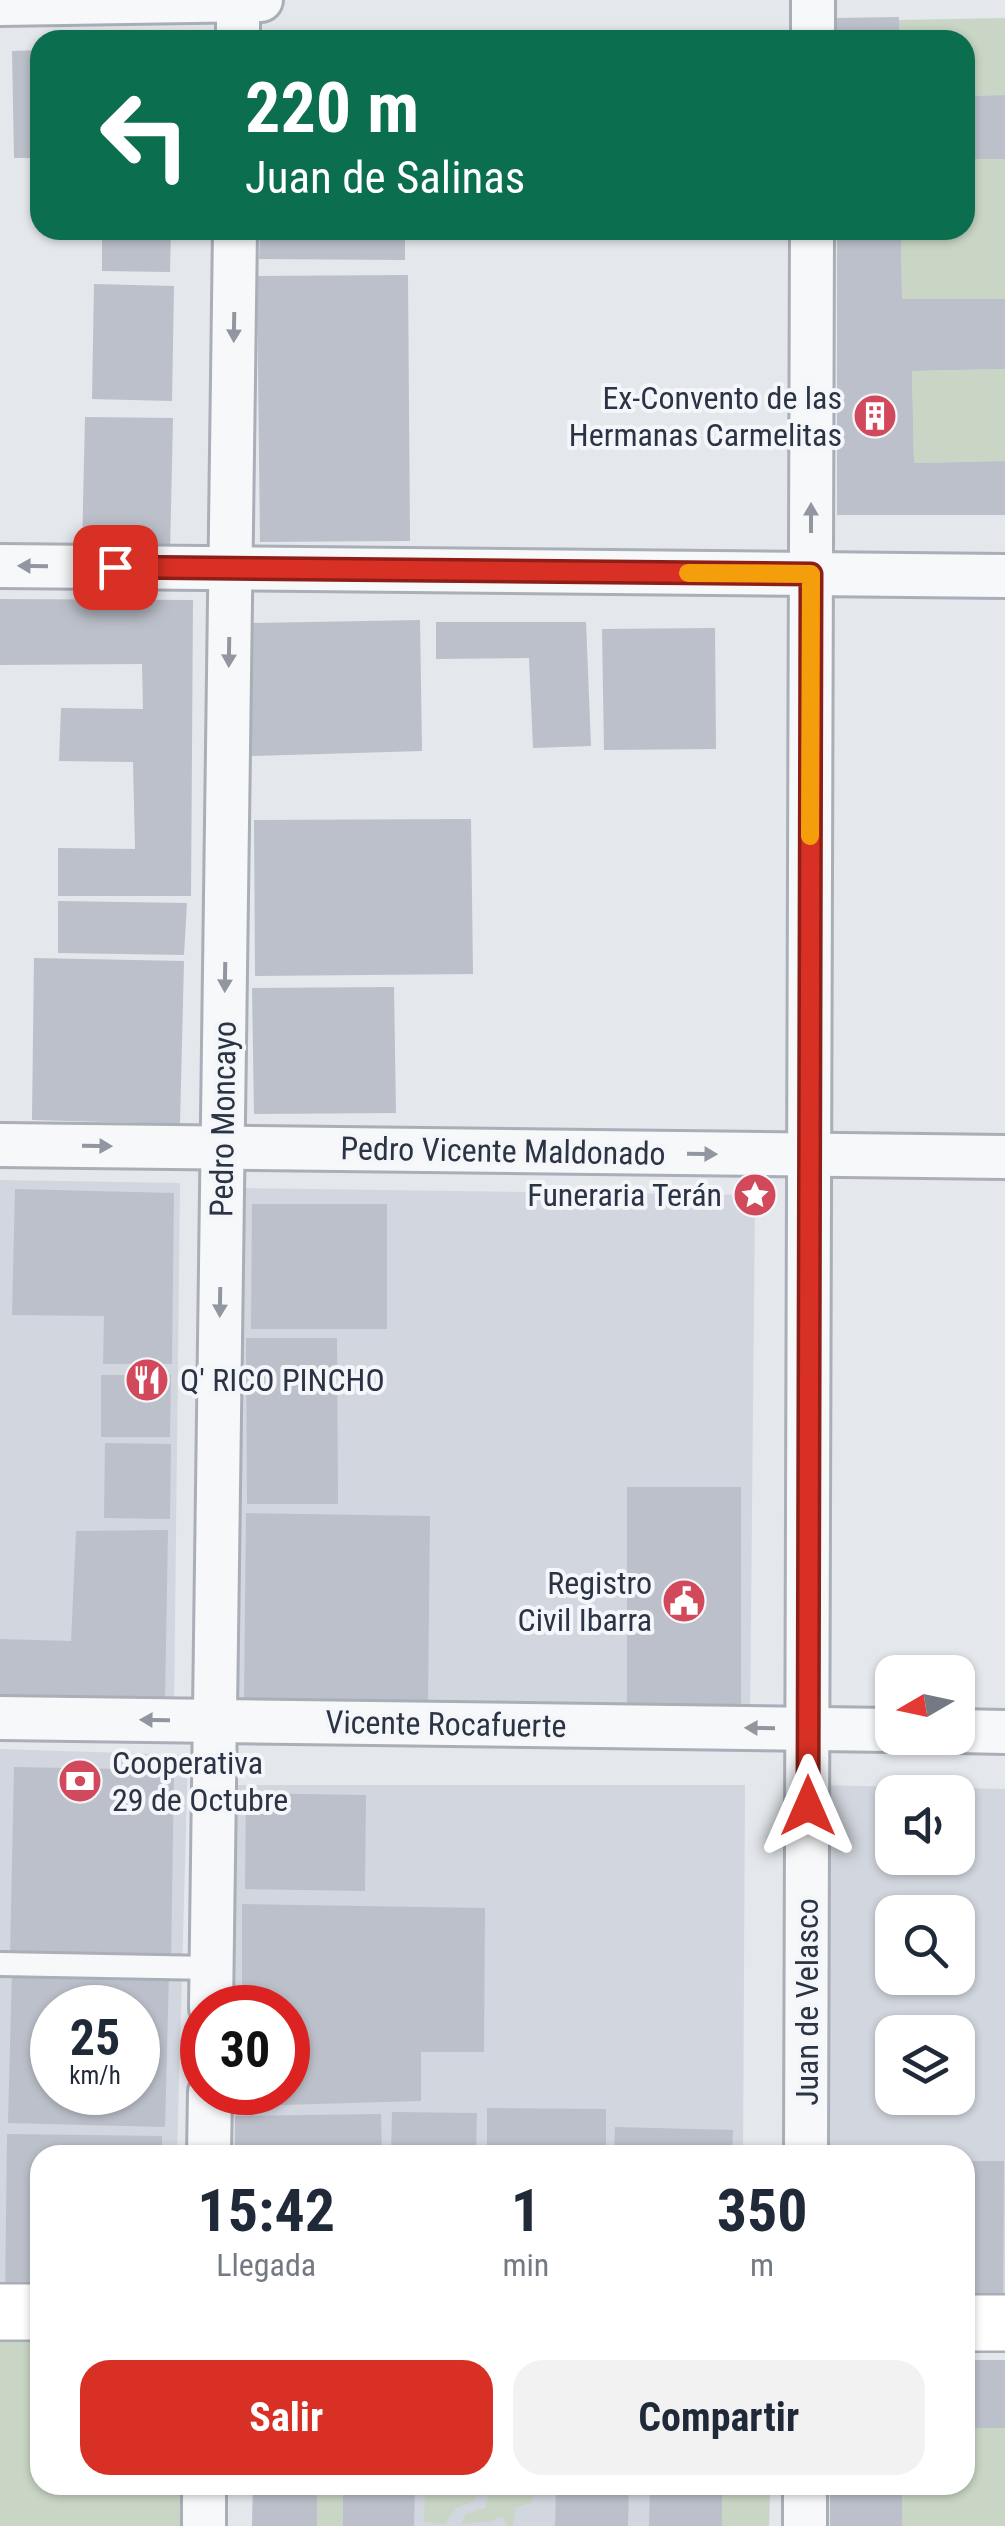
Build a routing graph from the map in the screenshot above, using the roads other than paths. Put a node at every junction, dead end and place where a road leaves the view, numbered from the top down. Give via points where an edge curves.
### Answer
1 (238, 0) edge
2 (261, 0) edge
3 (813, 0) edge
4 (0, 4) edge
5 (238, 30) edge
6 (813, 30) edge
7 (235, 240) edge
8 (812, 240) edge
9 (0, 566) edge
10 (230, 568) junction
11 (811, 574) junction
12 (1005, 576) edge
13 (0, 1145) edge
14 (222, 1148) junction
15 (809, 1155) junction
16 (1005, 1157) edge
17 (0, 1718) edge
18 (214, 1721) junction
19 (808, 1729) junction
20 (875, 1730) edge
21 (975, 1731) edge
22 (1005, 1732) edge
23 (0, 1964) edge
24 (185, 1985) edge
25 (211, 1985) edge
26 (210, 2115) edge
27 (209, 2145) edge
28 (806, 2145) edge
29 (0, 2312) edge
30 (30, 2312) edge
31 (975, 2323) edge
32 (1005, 2323) edge
33 (204, 2495) edge
34 (805, 2495) edge
35 (204, 2526) edge
36 (805, 2526) edge

1 - 2 street
1 - 4 street
1 - 5 street
3 - 6 street
7 -> 10 street, Pedro Moncayo
11 -> 8 street, Juan de Velasco
10 -> 9 street
10 - 11 street
10 -> 14 street, Pedro Moncayo
11 - 12 street
11 - 15 street, Juan de Velasco
13 -> 14 street, Pedro Vicente Maldonado
14 -> 15 street, Pedro Vicente Maldonado
14 -> 18 street, Pedro Moncayo
15 - 16 street, Pedro Vicente Maldonado
15 - 19 street, Juan de Velasco
18 -> 17 street, Vicente Rocafuerte
19 -> 18 street, Vicente Rocafuerte
18 - 25 street, Pedro Moncayo
19 - 20 street, Vicente Rocafuerte
19 - 28 street, Juan de Velasco
21 - 22 street
23 - 24 lane
26 - 27 street
29 - 30 street
31 - 32 street
33 - 35 street
34 - 36 street

